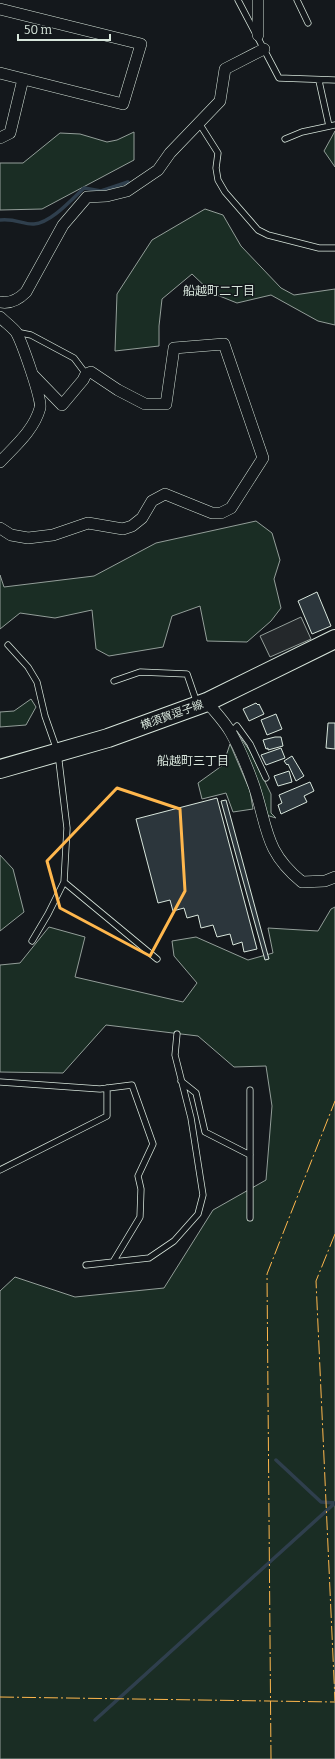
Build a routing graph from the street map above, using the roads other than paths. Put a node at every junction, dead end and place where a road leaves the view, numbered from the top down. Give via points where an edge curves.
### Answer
1 (238, 0) edge
2 (258, 0) edge
3 (297, 0) edge
4 (0, 9) edge
5 (308, 23) dead end
6 (258, 35) junction
7 (264, 48) junction
8 (0, 73) edge
9 (23, 79) junction
10 (335, 80) edge
11 (320, 81) junction
12 (199, 123) junction
13 (332, 125) edge
14 (0, 138) edge
15 (286, 139) dead end
16 (335, 248) edge
17 (0, 302) edge
18 (0, 317) edge
19 (16, 332) junction
20 (32, 374) junction
21 (86, 374) junction
22 (0, 462) edge
23 (0, 528) edge
24 (335, 639) edge
25 (8, 645) dead end
26 (114, 681) dead end
27 (202, 703) junction
28 (231, 732) junction
29 (58, 753) junction
30 (0, 769) edge
31 (266, 778) dead end
32 (335, 877) edge
33 (64, 882) junction
34 (32, 941) dead end
35 (157, 959) dead end
36 (177, 1034) dead end
37 (182, 1081) junction
38 (0, 1082) edge
39 (107, 1088) junction
40 (250, 1090) dead end
41 (250, 1155) junction
42 (0, 1167) edge
43 (250, 1218) dead end
44 (114, 1262) junction
45 (86, 1265) dead end

1 - 6 lane
2 - 6 street
3 - 5 lane
4 - 9 street via 141,44 123,104
6 - 7 lane
7 - 11 lane via 279,78
7 - 12 street via 225,69 220,101
8 - 9 street
9 - 14 street via 10,133
10 - 11 lane
11 - 13 lane
12 - 16 lane via 218,153 218,180 225,192 258,230 319,248
12 - 17 street via 170,153 158,170 127,191 108,196 87,197 63,225 26,292 20,299
13 - 15 lane via 302,132
18 - 19 street
19 - 20 street
19 - 21 lane via 31,335 74,358
20 - 21 street via 62,405 84,380
20 - 22 street via 41,406 36,420 20,442
21 - 23 street via 91,372 145,404 166,404 174,348 224,344 263,458 231,508 221,513 212,513 165,494 152,501 142,518 123,529 88,523 53,535 28,538 11,535
24 - 27 main road, 横須賀逗子線
25 - 29 lane via 28,667 37,682
26 - 27 lane via 140,672 187,674
27 - 28 street
27 - 29 main road, 横須賀逗子線 via 108,738
28 - 31 lane via 237,726 250,744
28 - 32 street via 254,787 274,853 287,870 302,882 325,881
29 - 30 main road, 横須賀逗子線
29 - 33 lane via 67,828
33 - 34 lane
33 - 35 lane
36 - 37 lane via 175,1055
37 - 41 lane via 196,1093 205,1132
37 - 44 lane via 191,1118 203,1195 198,1214 174,1241 149,1258
38 - 39 lane
39 - 42 lane via 107,1116
39 - 44 lane via 132,1085 153,1144 138,1176 141,1189 140,1217
40 - 41 lane
41 - 43 lane
44 - 45 lane

